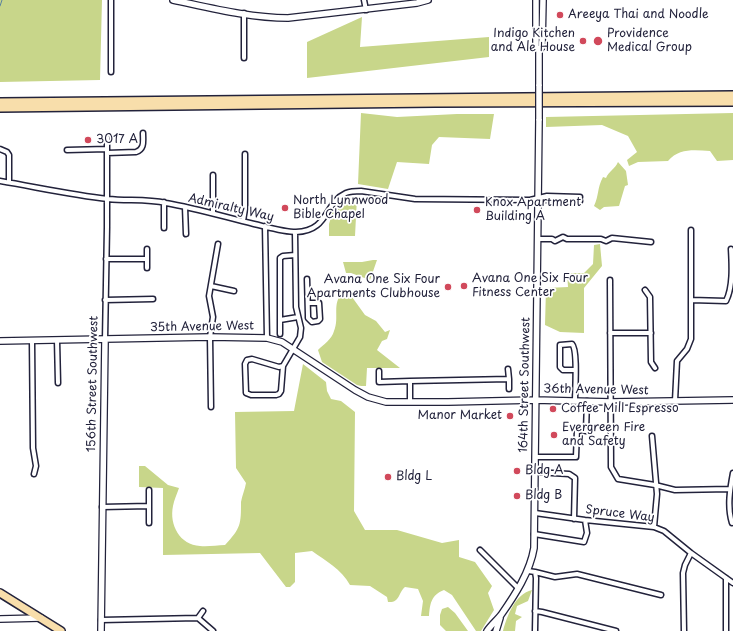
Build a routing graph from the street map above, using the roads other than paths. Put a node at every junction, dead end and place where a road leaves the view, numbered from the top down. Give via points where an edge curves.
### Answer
1 (110, 0) edge
2 (173, 0) edge
3 (364, 0) edge
4 (428, 0) edge
5 (536, 0) edge
6 (543, 0) edge
7 (366, 10) junction
8 (244, 13) junction
9 (539, 50) junction
10 (244, 58) dead end
11 (111, 72) dead end
12 (733, 94) edge
13 (0, 102) edge
14 (733, 102) edge
15 (0, 108) edge
16 (143, 133) dead end
17 (107, 137) dead end
18 (0, 149) edge
19 (67, 150) dead end
20 (107, 151) junction
21 (244, 154) dead end
22 (213, 175) dead end
23 (0, 181) edge
24 (9, 182) junction
25 (538, 198) junction
26 (107, 199) junction
27 (580, 199) dead end
28 (164, 202) junction
29 (185, 207) junction
30 (213, 213) junction
31 (243, 221) junction
32 (265, 226) junction
33 (164, 228) dead end
34 (691, 230) dead end
35 (295, 232) junction
36 (186, 234) dead end
37 (538, 239) junction
38 (651, 242) dead end
39 (218, 244) dead end
40 (147, 249) dead end
41 (731, 249) dead end
42 (295, 255) junction
43 (147, 258) junction
44 (106, 259) junction
45 (147, 268) dead end
46 (307, 279) dead end
47 (610, 280) dead end
48 (211, 286) junction
49 (646, 290) dead end
50 (234, 291) dead end
51 (152, 299) dead end
52 (105, 300) junction
53 (691, 300) junction
54 (308, 303) junction
55 (298, 317) junction
56 (280, 320) junction
57 (610, 333) junction
58 (651, 333) junction
59 (280, 334) dead end
60 (210, 337) junction
61 (267, 338) junction
62 (57, 340) junction
63 (105, 340) junction
64 (0, 341) edge
65 (32, 341) junction
66 (292, 348) junction
67 (283, 366) junction
68 (655, 368) dead end
69 (508, 369) dead end
70 (575, 370) junction
71 (379, 371) dead end
72 (508, 379) junction
73 (410, 381) junction
74 (58, 383) dead end
75 (509, 389) dead end
76 (535, 400) junction
77 (733, 400) edge
78 (575, 401) junction
79 (587, 401) junction
80 (675, 401) junction
81 (386, 402) joint
82 (410, 402) junction
83 (611, 402) junction
84 (210, 407) dead end
85 (652, 436) dead end
86 (535, 457) junction
87 (535, 472) junction
88 (733, 473) edge
89 (34, 474) dead end
90 (655, 485) junction
91 (730, 489) junction
92 (149, 490) dead end
93 (149, 506) junction
94 (102, 507) junction
95 (535, 513) junction
96 (574, 518) junction
97 (585, 520) junction
98 (149, 523) dead end
99 (732, 523) dead end
100 (654, 527) junction
101 (534, 534) junction
102 (480, 550) dead end
103 (691, 553) junction
104 (528, 571) junction
105 (535, 572) junction
106 (726, 578) junction
107 (733, 583) edge
108 (518, 588) junction
109 (0, 592) edge
110 (661, 595) dead end
111 (203, 611) dead end
112 (535, 611) junction
113 (501, 616) junction
114 (41, 618) junction
115 (198, 618) junction
116 (0, 619) edge
117 (101, 620) junction
118 (61, 631) edge
119 (101, 631) edge
120 (213, 631) edge
121 (487, 631) edge
122 (496, 631) edge
123 (535, 631) edge
124 (616, 631) edge
125 (684, 631) edge
126 (726, 631) edge

1 - 11 street
2 - 8 street
3 - 7 street
4 - 7 street
5 - 9 street, 164th Street Southwest via 536,48
6 - 9 street, 164th Street Southwest via 542,47
7 - 8 street via 288,18
8 - 10 street
9 - 25 street, 164th Street Southwest, bridge
12 - 13 highway
14 - 15 highway
16 - 20 street via 143,147 140,151
17 - 20 street, 156th Street Southwest
18 - 24 street via 9,155
19 - 20 street
20 - 26 street, 156th Street Southwest
21 - 31 street
22 - 30 street
23 - 24 street, Admiralty Way
24 - 26 street, Admiralty Way
25 - 27 street, Admiralty Way
25 - 35 street, Admiralty Way via 415,199 355,191 341,196 316,226
25 - 37 street, 164th Street Southwest
26 - 28 street, Admiralty Way
26 - 44 street, 156th Street Southwest
28 - 29 street, Admiralty Way
28 - 33 street
29 - 30 street, Admiralty Way
29 - 36 street
30 - 31 street, Admiralty Way
31 - 32 street, Admiralty Way
32 - 35 street, Admiralty Way
32 - 61 street
34 - 53 street
35 - 42 street
37 - 38 street via 552,238 555,241 563,237 601,239 606,242 612,238
37 - 76 street, 164th Street Southwest
39 - 48 street
40 - 43 street
41 - 53 street via 730,296 726,301
42 - 55 street
42 - 56 street via 280,258
43 - 44 street
43 - 45 street
44 - 52 street, 156th Street Southwest
46 - 54 street
47 - 57 street
48 - 50 street
48 - 60 street via 209,296 213,317
49 - 58 street via 650,297
51 - 52 street
52 - 63 street, 156th Street Southwest
53 - 80 street via 691,340 677,361
54 - 54 street via 319,303 318,321 312,322 308,318
55 - 56 street
55 - 66 street via 300,337
56 - 59 street
57 - 58 street
57 - 83 street
58 - 68 street via 651,362
60 - 61 street, 35th Avenue West
60 - 63 street, 35th Avenue West
60 - 84 street
61 - 66 street, 35th Avenue West
62 - 63 street, 35th Avenue West
62 - 65 street, 35th Avenue West
62 - 74 street
63 - 94 street, 156th Street Southwest
64 - 65 street, 35th Avenue West
65 - 89 street via 33,448 36,466
66 - 67 street
66 - 81 street, 35th Avenue West via 355,390
67 - 67 street via 279,394 251,396 246,393 245,364 248,360
69 - 72 street
70 - 70 street via 574,345 560,345 560,367 563,370
70 - 78 street
71 - 73 street via 379,382
72 - 73 street
72 - 75 street
73 - 82 street
76 - 78 street, 36th Avenue West
76 - 82 street, 36th Avenue West
76 - 86 street, 164th Street Southwest
77 - 80 street, 36th Avenue West
78 - 79 street, 36th Avenue West
79 - 83 street, 36th Avenue West
79 - 86 street via 586,430 577,430 576,456
80 - 83 street, 36th Avenue West
81 - 82 street, 36th Avenue West
83 - 90 street via 612,467 618,479
85 - 90 street
86 - 87 street, 164th Street Southwest
87 - 95 street, 164th Street Southwest
87 - 96 street via 569,474 575,478
88 - 91 street
90 - 91 street via 675,490
90 - 100 street via 657,494
91 - 99 street
92 - 93 street
93 - 94 street
93 - 98 street
94 - 117 street, 156th Street Southwest
95 - 96 street, Spruce Way
95 - 101 street, 164th Street Southwest
96 - 97 street, Spruce Way
97 - 100 street, Spruce Way
97 - 101 street via 587,533 584,542
100 - 103 street, Spruce Way via 664,531
101 - 104 street, 164th Street Southwest via 533,558
102 - 108 street
103 - 106 street, Spruce Way
103 - 125 street via 683,573
104 - 105 street
104 - 108 street, 164th Street Southwest
105 - 110 street via 556,577 577,574
105 - 112 street
106 - 107 street, Spruce Way
106 - 126 street
108 - 113 street, 164th Street Southwest
109 - 114 highway
111 - 115 street
112 - 123 street
112 - 124 street
113 - 121 street
113 - 122 street
114 - 116 street
114 - 118 highway
115 - 117 street
115 - 120 street
117 - 119 street, 156th Street Southwest

